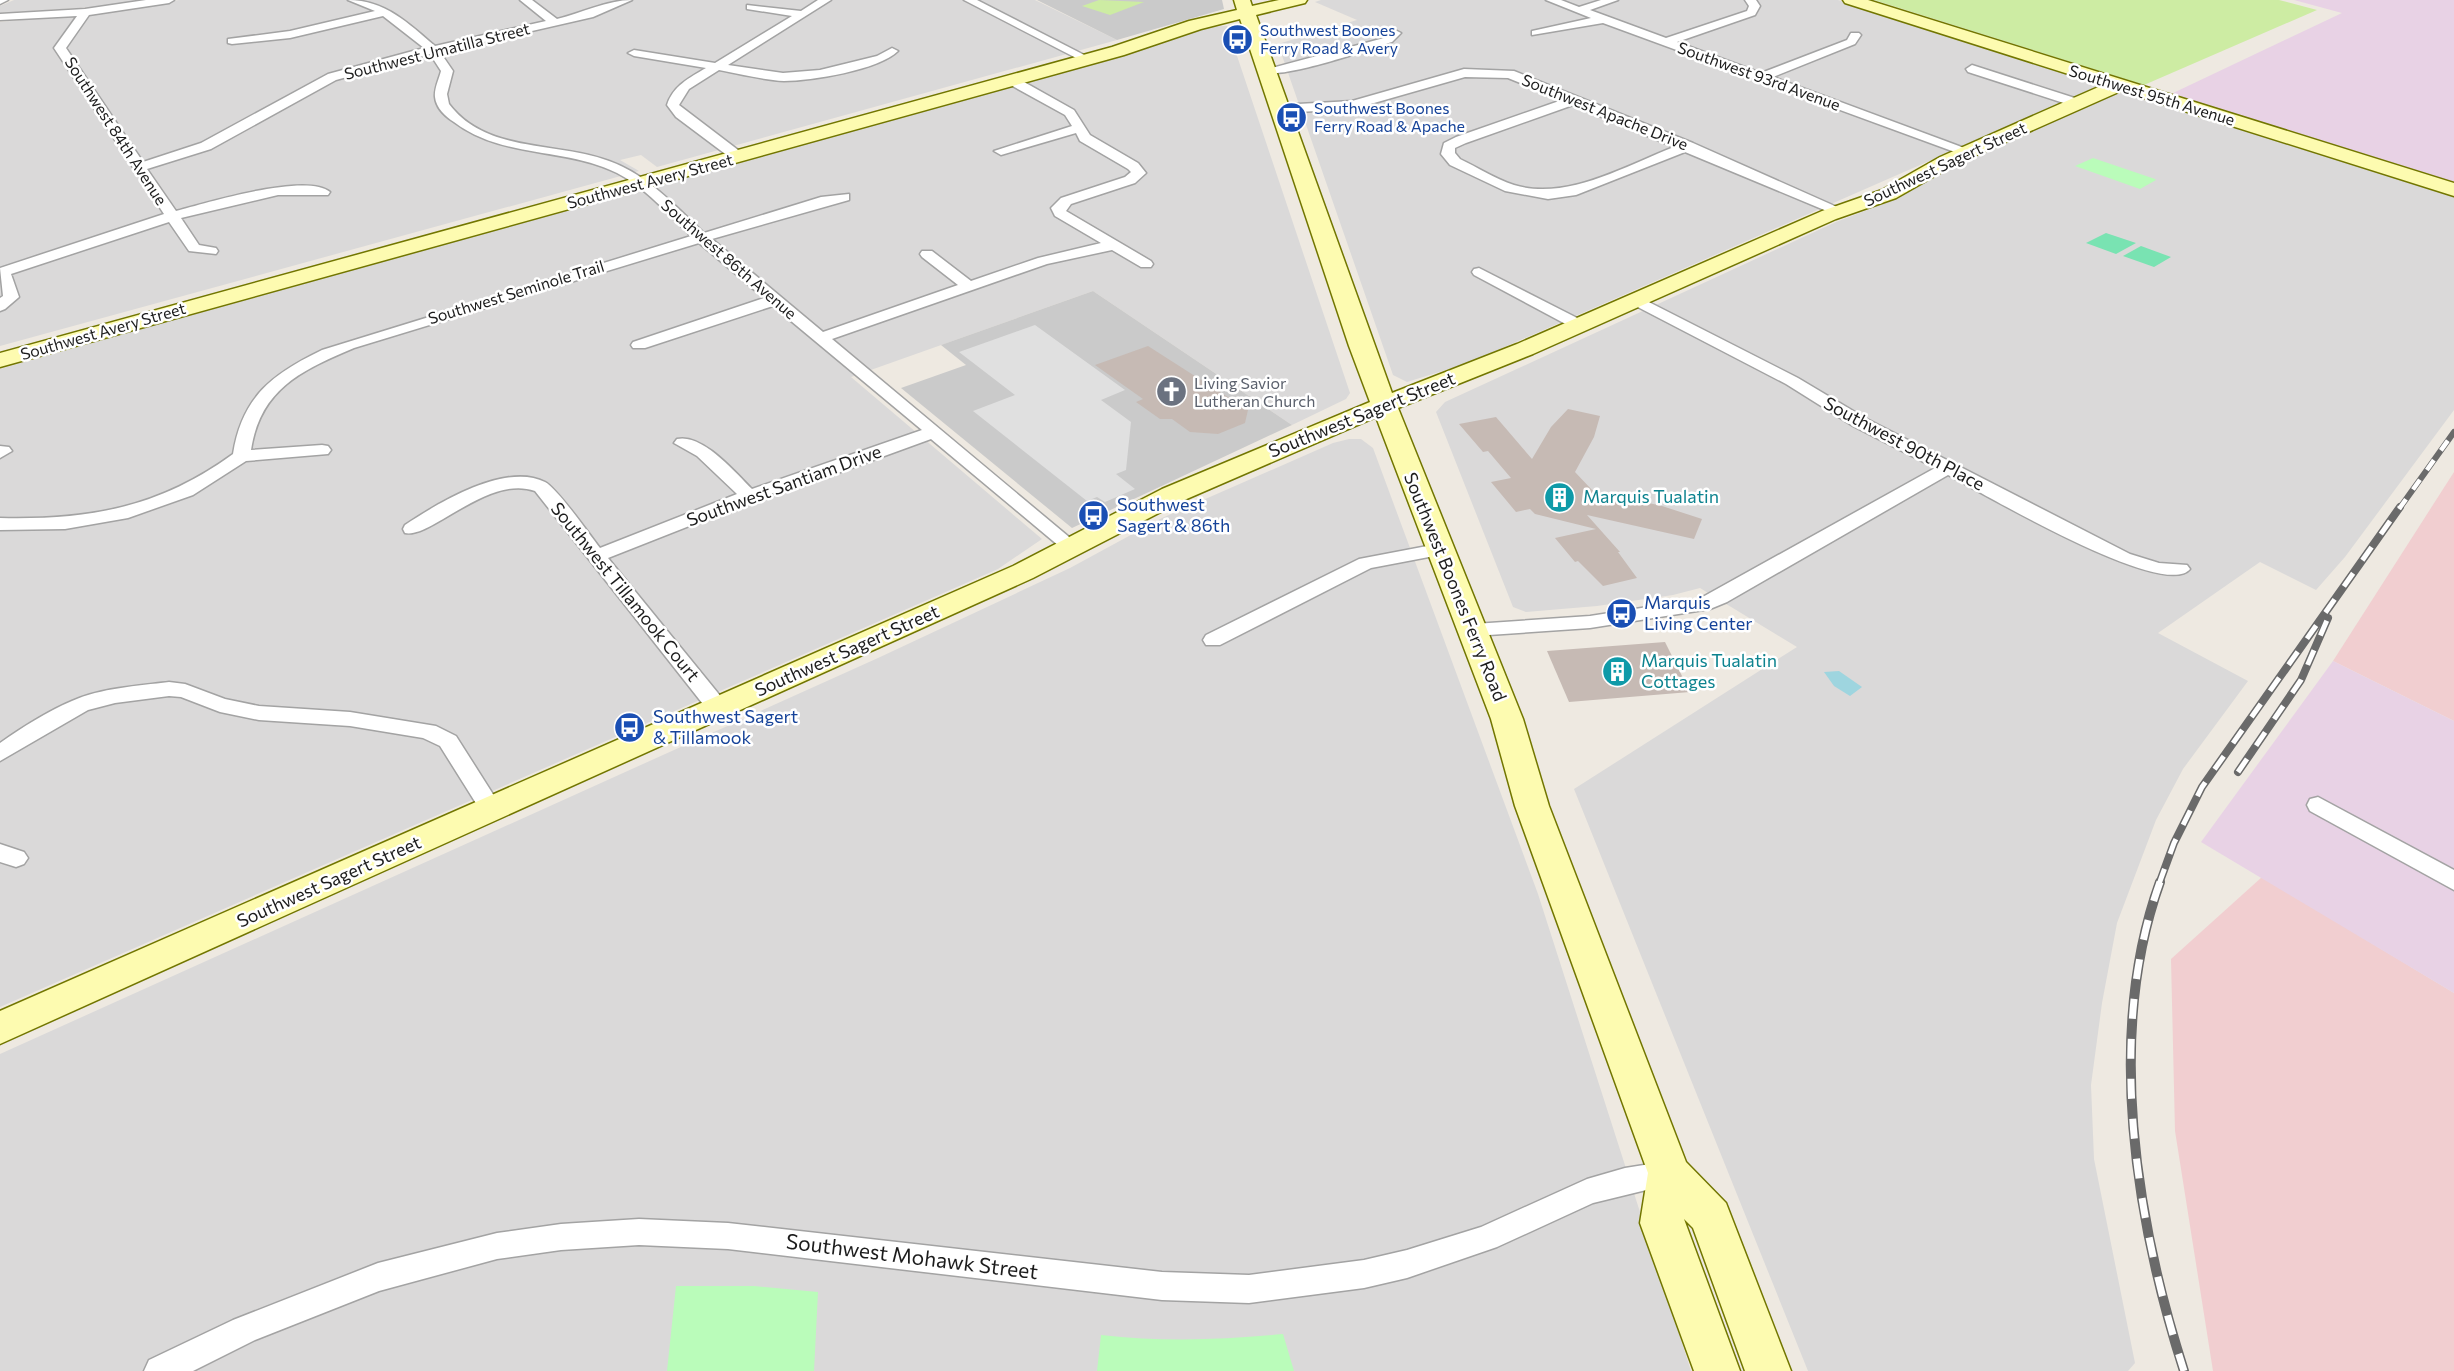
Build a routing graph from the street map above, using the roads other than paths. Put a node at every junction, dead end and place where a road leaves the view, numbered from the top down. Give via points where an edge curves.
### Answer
1 (169, 0) edge
2 (353, 0) edge
3 (525, 0) edge
4 (627, 0) edge
5 (826, 0) edge
6 (969, 0) edge
7 (1299, 0) edge
8 (1551, 0) edge
9 (1613, 0) edge
10 (1750, 0) edge
11 (1851, 0) edge
12 (1244, 6) edge
13 (751, 7) dead end
14 (1579, 10) junction
15 (85, 12) junction
16 (386, 12) junction
17 (801, 14) junction
18 (0, 17) edge
19 (1604, 19) junction
20 (556, 23) junction
21 (1395, 33) dead end
22 (1536, 33) dead end
23 (1855, 35) dead end
24 (232, 41) dead end
25 (1666, 42) junction
26 (433, 50) junction
27 (891, 51) dead end
28 (634, 53) dead end
29 (1086, 60) junction
30 (713, 67) junction
31 (1972, 69) dead end
32 (1267, 71) junction
33 (1761, 77) junction
34 (1011, 80) junction
35 (2119, 85) junction
36 (1574, 100) junction
37 (2077, 103) junction
38 (1280, 109) junction
39 (1079, 128) junction
40 (1688, 146) junction
41 (1001, 151) dead end
42 (1968, 152) junction
43 (737, 156) junction
44 (139, 167) junction
45 (641, 183) junction
46 (2454, 190) edge
47 (323, 192) dead end
48 (844, 197) dead end
49 (1839, 211) junction
50 (172, 216) junction
51 (700, 237) junction
52 (1113, 245) junction
53 (211, 251) dead end
54 (927, 254) dead end
55 (1146, 264) dead end
56 (2, 272) edge
57 (1479, 272) dead end
58 (968, 286) junction
59 (775, 300) junction
60 (1635, 300) junction
61 (0, 306) edge
62 (1579, 325) junction
63 (820, 338) junction
64 (639, 345) dead end
65 (0, 360) edge
66 (1384, 405) junction
67 (933, 432) junction
68 (683, 443) dead end
69 (322, 450) dead end
70 (241, 456) junction
71 (1950, 467) junction
72 (749, 496) junction
73 (0, 524) edge
74 (412, 529) dead end
75 (1072, 547) junction
76 (1443, 549) junction
77 (597, 556) junction
78 (2180, 569) dead end
79 (1474, 630) junction
80 (1213, 640) dead end
81 (718, 708) junction
82 (0, 753) edge
83 (2318, 805) dead end
84 (492, 810) junction
85 (2454, 881) edge
86 (0, 1028) edge
87 (1669, 1173) junction
88 (160, 1371) edge
89 (1717, 1371) edge
90 (1768, 1371) edge

1 - 15 street
2 - 16 street, Southwest 86th Avenue
3 - 20 street
4 - 20 street, Southwest Umatilla Street
5 - 17 street
6 - 29 street
7 - 12 street, Southwest Avery Street
8 - 14 street, Southwest 93rd Avenue
9 - 14 street
10 - 25 street via 1755,6 1751,13
11 - 35 street, Southwest 95th Avenue
12 - 29 street, Southwest Avery Street
12 - 32 street, Southwest Boones Ferry Road
13 - 17 street
14 - 19 street, Southwest 93rd Avenue
15 - 18 street
15 - 44 street, Southwest 84th Avenue via 61,48
16 - 24 street via 260,40
16 - 26 street, Southwest 86th Avenue
17 - 30 street
19 - 22 street
19 - 25 street, Southwest 93rd Avenue
20 - 26 street, Southwest Umatilla Street
21 - 32 street via 1388,40 1293,68
23 - 33 street via 1851,42
25 - 33 street, Southwest 93rd Avenue
26 - 44 street, Southwest Umatilla Street via 332,77 206,146
26 - 45 street, Southwest 86th Avenue via 447,71 441,97 444,107 472,132 509,146 592,159
27 - 30 street via 881,58 803,76
28 - 30 street
29 - 34 street, Southwest Avery Street
30 - 43 street via 685,86 673,105
31 - 37 street
32 - 38 street, Southwest Boones Ferry Road
33 - 42 street, Southwest 93rd Avenue
34 - 39 street via 1063,108
34 - 43 street, Southwest Avery Street
35 - 37 street, Southwest Sagert Street
35 - 46 street, Southwest 95th Avenue
36 - 38 street, Southwest Apache Drive via 1510,74 1482,72 1448,76 1353,105
36 - 40 street, Southwest Apache Drive
36 - 40 street via 1461,140 1449,146 1448,154 1455,162 1510,188 1548,195 1571,192
37 - 42 street, Southwest Sagert Street
38 - 66 street, Southwest Boones Ferry Road
39 - 41 street
39 - 52 street via 1085,138 1139,173 1058,208
40 - 49 street, Southwest Apache Drive
42 - 49 street, Southwest Sagert Street via 1898,190
43 - 45 street, Southwest Avery Street
44 - 50 street, Southwest 84th Avenue
45 - 51 street, Southwest 86th Avenue
45 - 65 street, Southwest Avery Street
47 - 50 street via 306,188 275,191
48 - 51 street, Southwest Seminole Trail
49 - 60 street, Southwest Sagert Street
50 - 53 street, Southwest 84th Avenue via 194,247
50 - 56 street
51 - 59 street, Southwest 86th Avenue
51 - 70 street, Southwest Seminole Trail via 386,332 312,360 282,377 258,402 242,433
52 - 55 street
52 - 58 street via 1043,261
54 - 58 street
56 - 61 street via 11,297
57 - 62 street
58 - 63 street
59 - 63 street, Southwest 86th Avenue
59 - 64 street
60 - 62 street, Southwest Sagert Street
60 - 71 street, Southwest 90th Place
62 - 66 street, Southwest Sagert Street
63 - 67 street, Southwest 86th Avenue
66 - 75 street, Southwest Sagert Street via 1163,499
66 - 76 street, Southwest Boones Ferry Road
67 - 72 street, Southwest Santiam Drive
67 - 75 street, Southwest 86th Avenue
68 - 72 street via 703,452
69 - 70 street
70 - 73 street via 215,478 181,496 134,512 33,526
71 - 78 street, Southwest 90th Place via 2123,558 2158,569
71 - 79 street via 1703,605 1590,622
72 - 77 street, Southwest Santiam Drive
74 - 77 street, Southwest Tillamook Court via 438,511 521,482 541,487
75 - 81 street, Southwest Sagert Street
76 - 79 street, Southwest Boones Ferry Road
76 - 80 street via 1366,563
77 - 81 street, Southwest Tillamook Court
79 - 87 street, Southwest Boones Ferry Road via 1532,806
81 - 84 street, Southwest Sagert Street
82 - 84 street via 81,705 169,689 259,713 350,719 428,731 448,741
83 - 85 street
84 - 86 street, Southwest Sagert Street
87 - 88 street, Southwest Mohawk Street via 1587,1192 1487,1238 1408,1264 1249,1289 1162,1286 728,1236 639,1232 561,1237 497,1246 377,1277 244,1330
87 - 89 street, Southwest Boones Ferry Road via 1662,1223
87 - 90 street, Southwest Boones Ferry Road via 1711,1217

